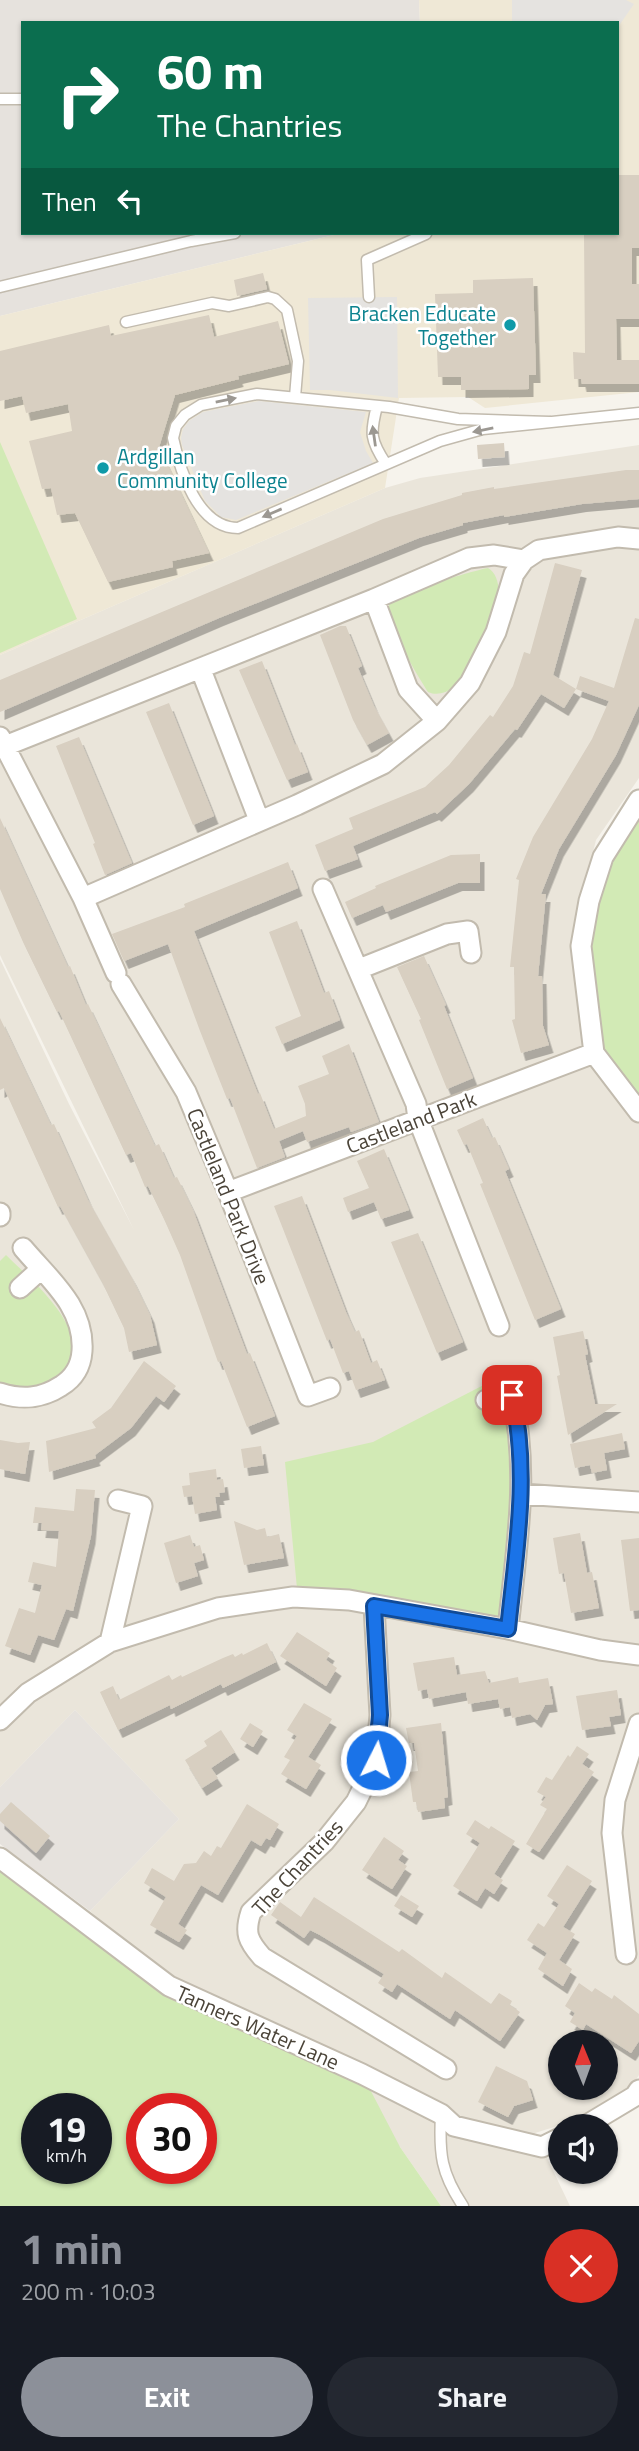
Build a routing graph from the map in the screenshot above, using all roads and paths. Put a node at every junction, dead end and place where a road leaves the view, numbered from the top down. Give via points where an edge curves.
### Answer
1 (0, 99) edge
2 (21, 99) edge
3 (213, 235) edge
4 (424, 235) edge
5 (191, 237) edge
6 (0, 287) edge
7 (369, 297) dead end
8 (127, 322) dead end
9 (295, 397) junction
10 (377, 406) junction
11 (639, 413) edge
12 (551, 422) junction
13 (386, 464) junction
14 (639, 539) edge
15 (524, 560) junction
16 (374, 599) junction
17 (201, 670) junction
18 (437, 721) junction
19 (2, 741) edge
20 (639, 800) edge
21 (259, 820) junction
22 (323, 890) dead end
23 (83, 898) junction
24 (471, 953) dead end
25 (359, 969) junction
26 (594, 1052) junction
27 (639, 1112) edge
28 (418, 1119) junction
29 (228, 1192) junction
30 (23, 1248) dead end
31 (41, 1269) junction
32 (20, 1288) dead end
33 (499, 1326) dead end
34 (330, 1388) dead end
35 (0, 1393) edge
36 (486, 1400) dead end
37 (522, 1494) junction
38 (118, 1500) dead end
39 (639, 1502) edge
40 (374, 1606) junction
41 (508, 1629) junction
42 (110, 1642) junction
43 (639, 1654) edge
44 (0, 1720) edge
45 (639, 1724) edge
46 (0, 1858) edge
47 (626, 1954) dead end
48 (446, 2069) dead end
49 (639, 2090) edge
50 (605, 2114) edge
51 (441, 2115) junction
52 (548, 2144) edge
53 (463, 2206) edge

1 - 2 lane
3 - 5 lane
4 - 7 lane via 368,260
5 - 6 lane
8 - 9 lane via 212,303 229,306 275,299 287,310 298,361
9 - 10 lane
13 -> 9 lane via 238,528 218,524 198,506 175,447 176,426 201,405 257,394
10 - 12 lane via 458,419
13 -> 10 lane via 370,431
11 - 12 lane
12 -> 13 lane via 483,429
14 - 15 street via 618,537 539,550
15 - 16 street via 494,555 469,558
15 - 18 street via 514,574 496,632 470,683
16 - 17 street
16 - 18 street via 408,689
17 - 19 street
17 - 21 street
18 - 21 street via 383,764
19 - 23 street, Castleland Park Drive
20 - 26 street via 603,857 589,901 582,946
21 - 23 street
22 - 25 street
23 - 29 street, Castleland Park Drive via 119,979 186,1092
24 - 25 street via 467,931 447,934
25 - 28 street via 416,1104
26 - 27 street
26 - 28 street, Castleland Park
28 - 29 street, Castleland Park
28 - 33 street
29 - 34 street, Castleland Park Drive via 308,1396
30 - 31 street
31 - 32 street
31 - 35 street via 73,1308 83,1337 81,1362 71,1381 55,1391 35,1398
36 - 37 street via 512,1395 519,1427
37 - 39 street
37 - 41 street
38 - 42 street via 142,1506
40 - 41 street
40 - 42 street via 293,1597 218,1608
40 - 48 street, The Chantries via 380,1715 376,1760 356,1802 324,1842 251,1912 247,1940 262,1957
41 - 43 street
42 - 44 street via 28,1693
45 - 47 street via 615,1800 612,1833
46 - 51 street, Tanners Water Lane via 169,1986
49 - 50 street
51 - 52 street, Tanners Water Lane via 454,2126 542,2147
51 - 53 lane via 439,2150 449,2186

